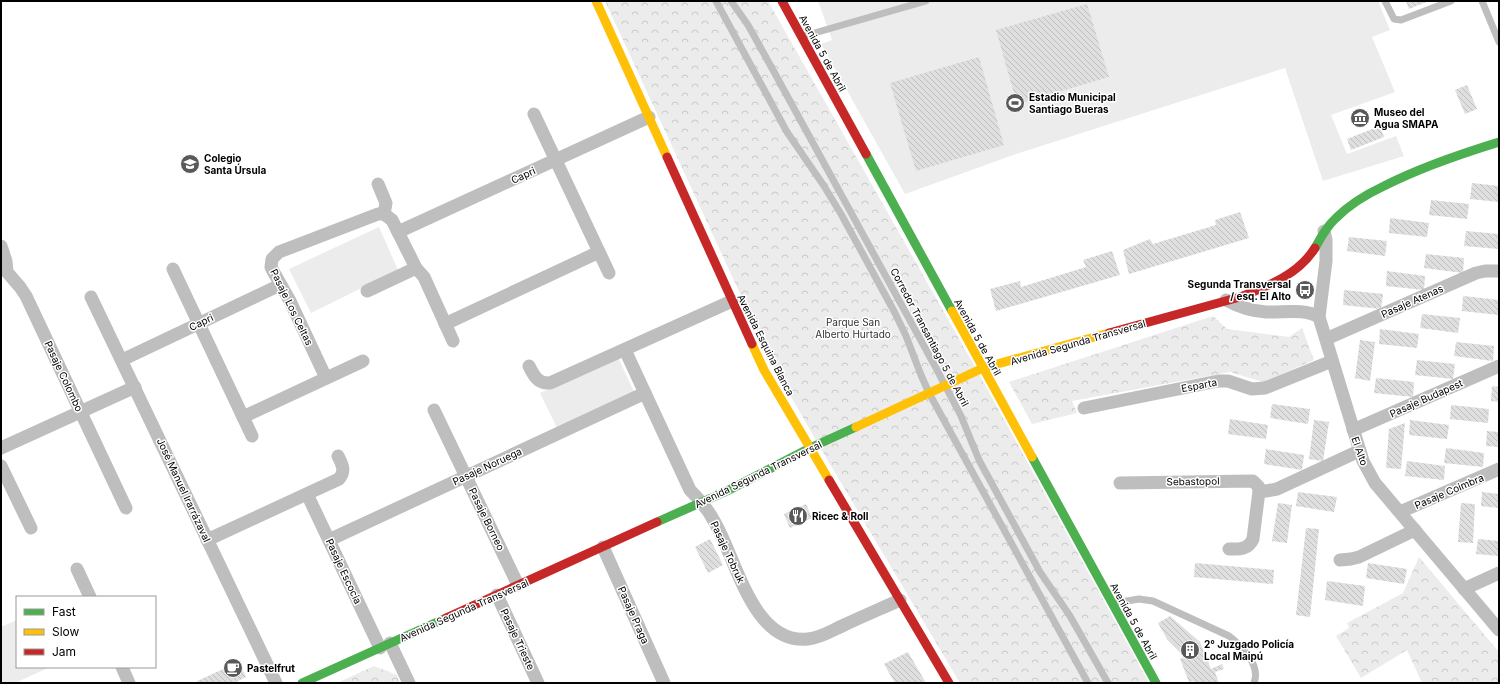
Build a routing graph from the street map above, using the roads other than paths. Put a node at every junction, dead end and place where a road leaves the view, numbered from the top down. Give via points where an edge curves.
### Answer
1 (596, 1) edge
2 (716, 1) edge
3 (731, 1) edge
4 (782, 1) edge
5 (926, 1) edge
6 (1385, 1) edge
7 (1451, 1) edge
8 (1482, 1) edge
9 (802, 37) junction
10 (1499, 42) edge
11 (534, 114) dead end
12 (649, 117) junction
13 (1499, 142) edge
14 (556, 160) junction
15 (378, 184) dead end
16 (384, 214) junction
17 (1324, 231) junction
18 (398, 232) junction
19 (1, 246) edge
20 (599, 252) junction
21 (416, 268) junction
22 (173, 269) dead end
23 (4, 271) edge
24 (1499, 271) edge
25 (609, 272) dead end
26 (280, 285) junction
27 (367, 291) dead end
28 (92, 297) dead end
29 (1226, 300) junction
30 (732, 301) junction
31 (1318, 317) junction
32 (199, 323) junction
33 (445, 324) junction
34 (1326, 339) junction
35 (453, 341) dead end
36 (625, 350) junction
37 (122, 360) junction
38 (363, 361) dead end
39 (1332, 361) junction
40 (529, 366) dead end
41 (1499, 366) edge
42 (983, 368) junction
43 (326, 378) junction
44 (945, 386) junction
45 (135, 387) junction
46 (645, 393) junction
47 (929, 393) junction
48 (1084, 408) dead end
49 (434, 410) dead end
50 (81, 412) junction
51 (243, 417) junction
52 (1353, 430) junction
53 (252, 436) dead end
54 (1, 448) edge
55 (810, 448) junction
56 (1359, 451) junction
57 (338, 456) dead end
58 (1, 466) edge
59 (1499, 469) edge
60 (466, 476) junction
61 (1120, 483) dead end
62 (1259, 491) junction
63 (307, 494) junction
64 (702, 502) junction
65 (126, 508) dead end
66 (1400, 512) junction
67 (30, 528) dead end
68 (1415, 530) junction
69 (208, 540) junction
70 (329, 540) junction
71 (603, 547) junction
72 (1229, 549) dead end
73 (1340, 560) dead end
74 (77, 569) dead end
75 (1499, 573) edge
76 (518, 585) junction
77 (1464, 589) junction
78 (497, 595) junction
79 (90, 596) edge
80 (900, 600) junction
81 (1113, 604) junction
82 (1499, 630) edge
83 (385, 645) junction
84 (122, 668) edge
85 (129, 683) edge
86 (276, 683) edge
87 (302, 683) edge
88 (409, 683) edge
89 (538, 683) edge
90 (664, 683) edge
91 (949, 683) edge
92 (1088, 683) edge
93 (1108, 683) edge
94 (1156, 683) edge
95 (1254, 683) edge

1 - 12 main road, Avenida Esquina Blanca
2 - 47 lane, Corredor Transantiago 5 de Abril via 788,132 841,214 895,313
3 - 44 lane, Corredor Transantiago 5 de Abril via 773,70
4 - 9 main road, Avenida 5 de Abril
5 - 9 lane
6 - 7 lane via 1394,19 1400,20
8 - 10 lane
9 - 42 main road, Avenida 5 de Abril
11 - 14 street
12 - 14 street, Capri
12 - 30 main road, Avenida Esquina Blanca
13 - 17 main road, Avenida Segunda Transversal via 1428,166 1384,186 1345,209
14 - 18 street, Capri
14 - 20 street
15 - 16 street via 386,203
16 - 18 street via 390,218
16 - 26 street, Pasaje Los Celtas via 378,214 278,252 274,255 271,267
17 - 29 main road, Avenida Segunda Transversal via 1305,262 1285,277 1253,292
17 - 31 street, El Alto via 1326,261
18 - 21 street
19 - 23 street, Pasaje Colombo via 6,261
20 - 25 street
20 - 33 street
21 - 27 street
21 - 33 street via 424,277
22 - 32 street
23 - 50 street, Pasaje Colombo via 26,296
24 - 34 street, Pasaje Atenas via 1476,273
26 - 32 street, Capri
26 - 43 street, Pasaje Los Celtas
28 - 37 street, José Manuel Irarrázaval
29 - 31 street via 1250,310 1305,312
29 - 42 main road, Avenida Segunda Transversal
30 - 36 street
30 - 55 main road, Avenida Esquina Blanca via 764,370
31 - 34 street, El Alto
32 - 37 street, Capri
32 - 51 street
33 - 35 street
34 - 39 street, El Alto
36 - 40 street via 550,383 537,379
36 - 46 street, Pasaje Tobruk
37 - 45 street, José Manuel Irarrázaval
38 - 43 street
39 - 48 street, Esparta via 1265,388 1252,389 1228,381 1218,381
39 - 52 street, El Alto
41 - 52 street, Pasaje Budapest
42 - 44 main road, Avenida Segunda Transversal
42 - 81 main road, Avenida 5 de Abril
43 - 51 street
44 - 47 main road, Avenida Segunda Transversal
44 - 93 lane, Corredor Transantiago 5 de Abril via 961,416 979,460 1040,572 1070,616
45 - 50 street
45 - 69 street, José Manuel Irarrázaval
46 - 60 street, Pasaje Noruega
46 - 64 street, Pasaje Tobruk via 690,490
47 - 55 main road, Avenida Segunda Transversal
47 - 92 lane, Corredor Transantiago 5 de Abril
49 - 60 street, Pasaje Borneo
50 - 54 street
50 - 65 street, Pasaje Colombo
51 - 53 street
52 - 56 street, El Alto
55 - 64 main road, Avenida Segunda Transversal
55 - 80 main road, Avenida Esquina Blanca
56 - 62 street via 1277,489
56 - 66 street, El Alto via 1372,478
57 - 63 street via 343,468 341,476 336,481
58 - 67 street
59 - 66 street, Pasaje Coimbra
60 - 70 street, Pasaje Noruega
60 - 76 street, Pasaje Borneo
61 - 62 street, Sebastopol via 1249,480 1256,484
62 - 72 street via 1252,542 1245,548
63 - 69 street
63 - 70 street, Pasaje Escocia
64 - 71 main road, Avenida Segunda Transversal
64 - 80 street, Pasaje Tobruk via 715,521 750,600 768,624 784,635 800,639 816,638
66 - 68 street, El Alto
68 - 73 street via 1359,557
68 - 77 street, El Alto
69 - 86 street, José Manuel Irarrázaval
70 - 83 street, Pasaje Escocia
71 - 76 main road, Avenida Segunda Transversal
71 - 90 street, Pasaje Praga
74 - 79 street
75 - 77 street
76 - 78 main road, Avenida Segunda Transversal
77 - 82 street, El Alto
78 - 83 main road, Avenida Segunda Transversal
78 - 89 street, Pasaje Trieste
80 - 91 main road, Avenida Esquina Blanca
81 - 94 main road, Avenida 5 de Abril
81 - 95 lane via 1131,599 1153,601 1229,636 1249,657 1256,673
83 - 87 main road, Avenida Segunda Transversal
83 - 88 street, Pasaje Escocia
84 - 85 street

